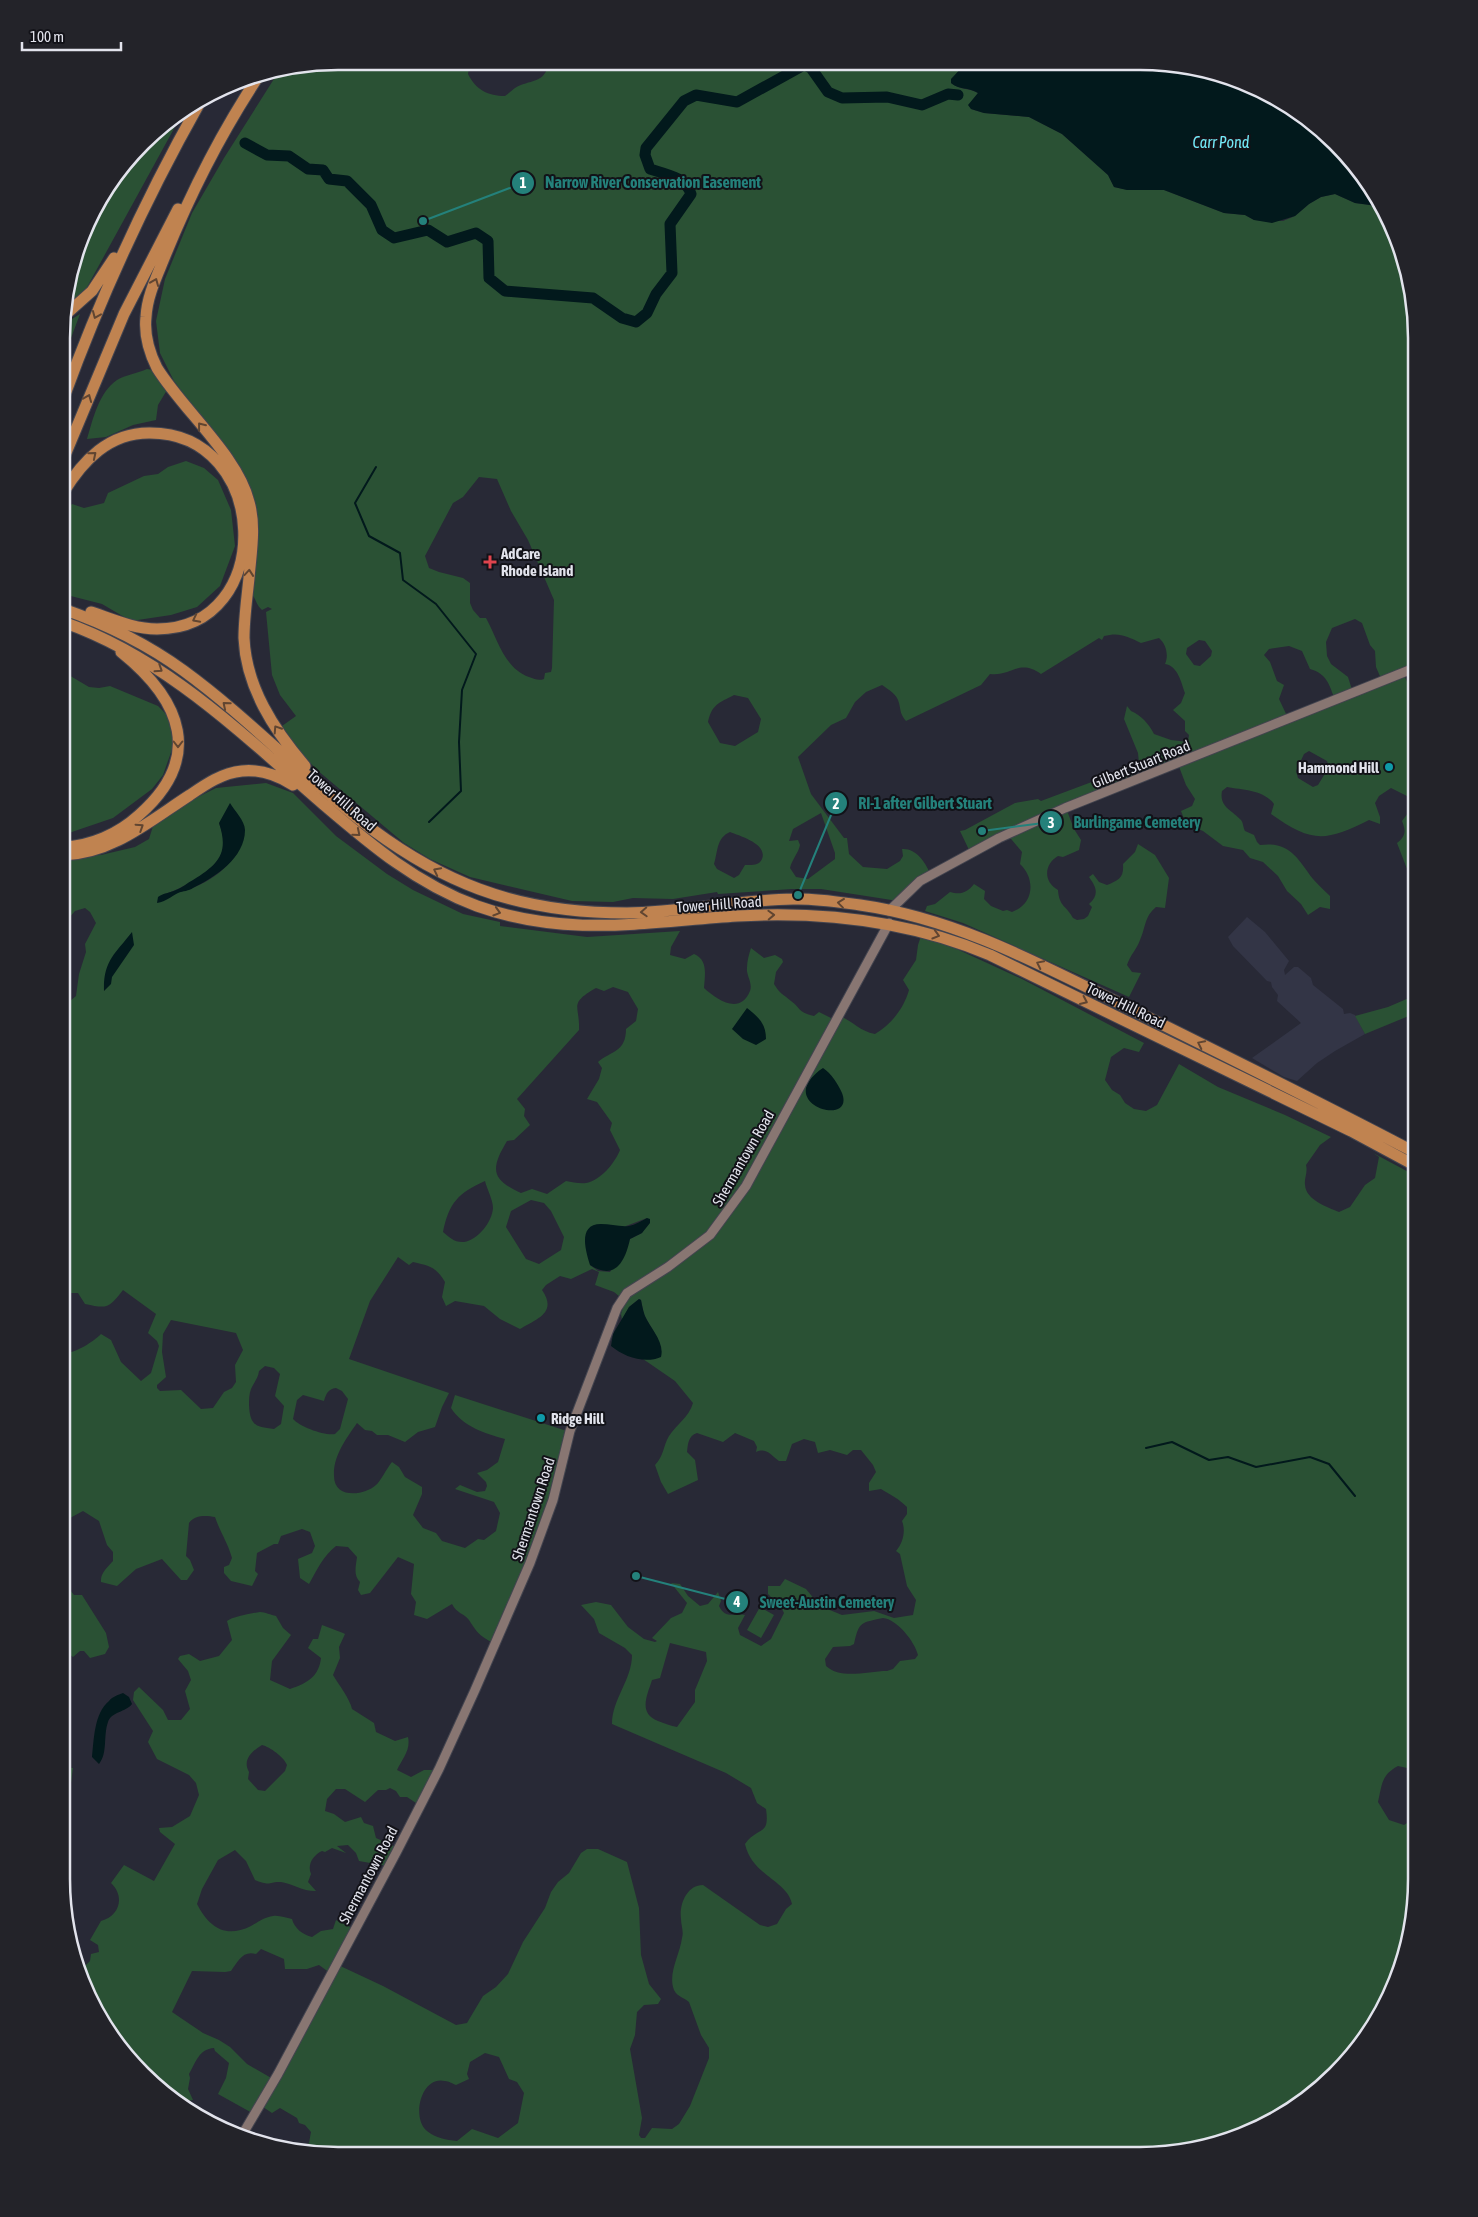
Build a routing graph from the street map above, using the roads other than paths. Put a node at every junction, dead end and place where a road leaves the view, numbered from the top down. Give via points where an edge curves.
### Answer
1 (254, 83) edge
2 (196, 111) edge
3 (196, 111) edge
4 (226, 128) junction
5 (72, 310) edge
6 (70, 382) edge
7 (70, 443) edge
8 (70, 484) edge
9 (70, 605) edge
10 (70, 613) edge
11 (70, 625) edge
12 (102, 637) junction
13 (1408, 671) edge
14 (324, 798) junction
15 (70, 847) edge
16 (70, 854) edge
17 (889, 911) junction
18 (889, 923) junction
19 (1206, 1061) junction
20 (1408, 1148) edge
21 (1408, 1149) edge
22 (1408, 1162) edge
23 (245, 2130) edge

1 - 4 highway
2 - 5 highway via 166,156 104,275 86,298
3 -> 6 highway via 124,252
7 -> 4 highway via 134,293
14 -> 4 highway via 274,725 248,668 244,628 252,522 244,486 231,464 163,377 148,343 146,317 152,289 188,203
8 -> 9 highway via 89,458 111,442 146,433 174,436 200,447 224,468 239,498 244,531 241,561 232,586 215,607 188,623 143,628
14 -> 10 highway, Tower Hill Road via 238,715 181,669 120,633
11 - 12 highway, Tower Hill Road
12 -> 14 highway, Tower Hill Road via 155,666 195,694
12 -> 15 highway via 138,667 165,699 176,725 177,760 162,793 137,818 102,839
13 - 17 street, Gilbert Stuart Road via 1065,808 999,838 920,881
16 -> 14 highway via 90,852 119,840 214,780 237,772 253,770 276,776
17 -> 14 highway, Tower Hill Road via 863,905 793,899 630,913 584,912 530,904 483,890 417,860
14 -> 18 highway, Tower Hill Road via 370,844 410,874 453,897 522,919 594,926 737,916 812,915
20 -> 17 highway, Tower Hill Road via 1002,946 927,919
18 -> 19 highway, Tower Hill Road via 959,942 990,955
18 - 23 street, Shermantown Road via 731,1208 710,1235 627,1293 617,1308 570,1431 554,1500 475,1690 396,1853
19 - 21 highway via 1214,1060 1371,1136
19 - 22 highway, Tower Hill Road

